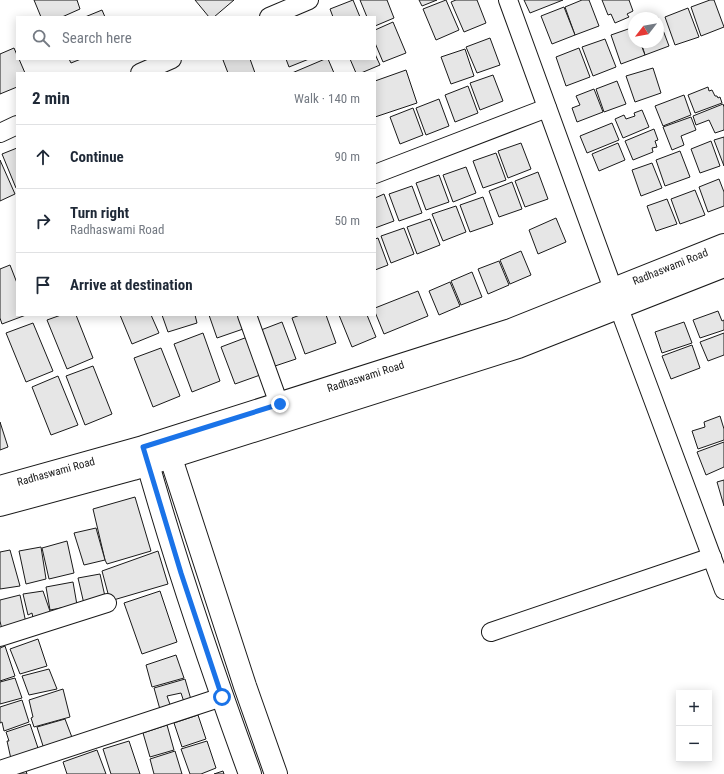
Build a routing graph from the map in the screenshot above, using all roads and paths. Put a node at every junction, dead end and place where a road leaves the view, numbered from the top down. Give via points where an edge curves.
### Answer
1 (309, 0) edge
2 (508, 0) edge
3 (271, 16) edge
4 (170, 60) edge
5 (148, 71) edge
6 (547, 108) junction
7 (16, 125) edge
8 (0, 133) edge
9 (376, 174) edge
10 (724, 245) edge
11 (724, 266) edge
12 (616, 298) junction
13 (247, 316) edge
14 (280, 404) junction
15 (168, 449) junction
16 (146, 456) junction
17 (0, 486) edge
18 (0, 506) edge
19 (712, 557) junction
20 (724, 590) edge
21 (106, 603) dead end
22 (491, 632) dead end
23 (0, 637) edge
24 (222, 697) junction
25 (0, 770) edge
26 (250, 774) edge
27 (276, 774) edge

1 - 3 street
2 - 6 street
4 - 5 street
6 - 9 street
6 - 12 street
7 - 8 street
10 - 12 street, Radhaswami Road
11 - 12 street, Radhaswami Road
12 - 14 street, Radhaswami Road
12 - 15 street, Radhaswami Road via 518,348
12 - 19 street
13 - 14 street
14 - 15 street, Radhaswami Road
15 - 16 street, Radhaswami Road
15 - 27 street
16 - 17 street, Radhaswami Road
16 - 18 street, Radhaswami Road
16 - 24 street
19 - 20 street
19 - 22 street
21 - 23 street
24 - 25 street
24 - 26 street

